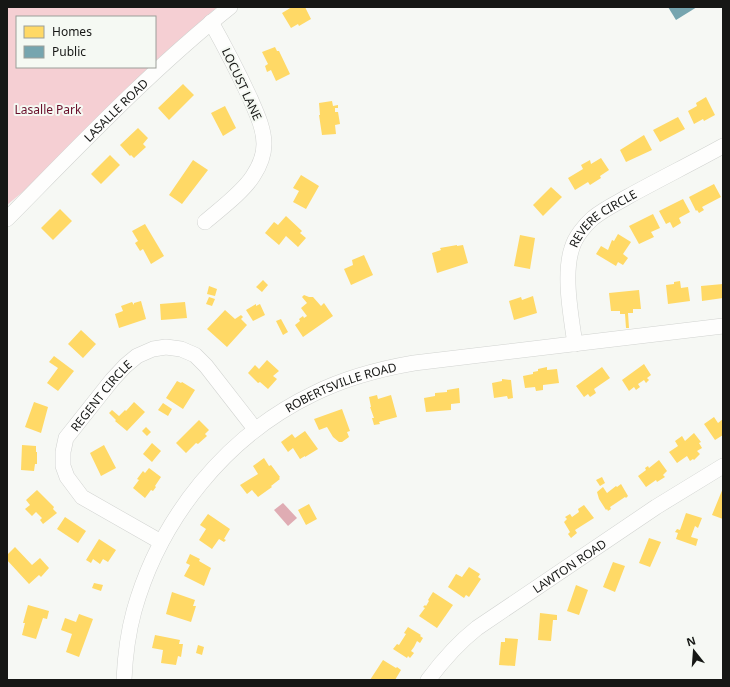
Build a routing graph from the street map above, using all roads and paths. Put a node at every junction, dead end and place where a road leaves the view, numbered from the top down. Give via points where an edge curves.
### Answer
1 (230, 7) edge
2 (211, 22) junction
3 (723, 146) edge
4 (7, 219) edge
5 (205, 222) dead end
6 (723, 326) edge
7 (575, 344) junction
8 (255, 429) junction
9 (723, 466) edge
10 (161, 542) junction
11 (124, 680) edge
12 (428, 680) edge

1 - 2 street, LASALLE ROAD
2 - 4 street, LASALLE ROAD via 150,76
2 - 5 street, LOCUST LANE via 256,112 262,126 264,144 261,161 253,176
3 - 7 street, REVERE CIRCLE via 601,213 592,219 577,238 572,247 568,266
6 - 7 street, ROBERTSVILLE ROAD
7 - 8 street, ROBERTSVILLE ROAD via 414,363 366,373 313,394
8 - 10 street, ROBERTSVILLE ROAD via 214,466 187,500
8 - 10 street, REGENT CIRCLE via 206,366 195,355 181,349 153,349 137,356 112,380 66,438 63,466 67,477 82,497
9 - 12 street, LAWTON ROAD via 656,507 477,628 458,644
10 - 11 street, ROBERTSVILLE ROAD via 134,612

